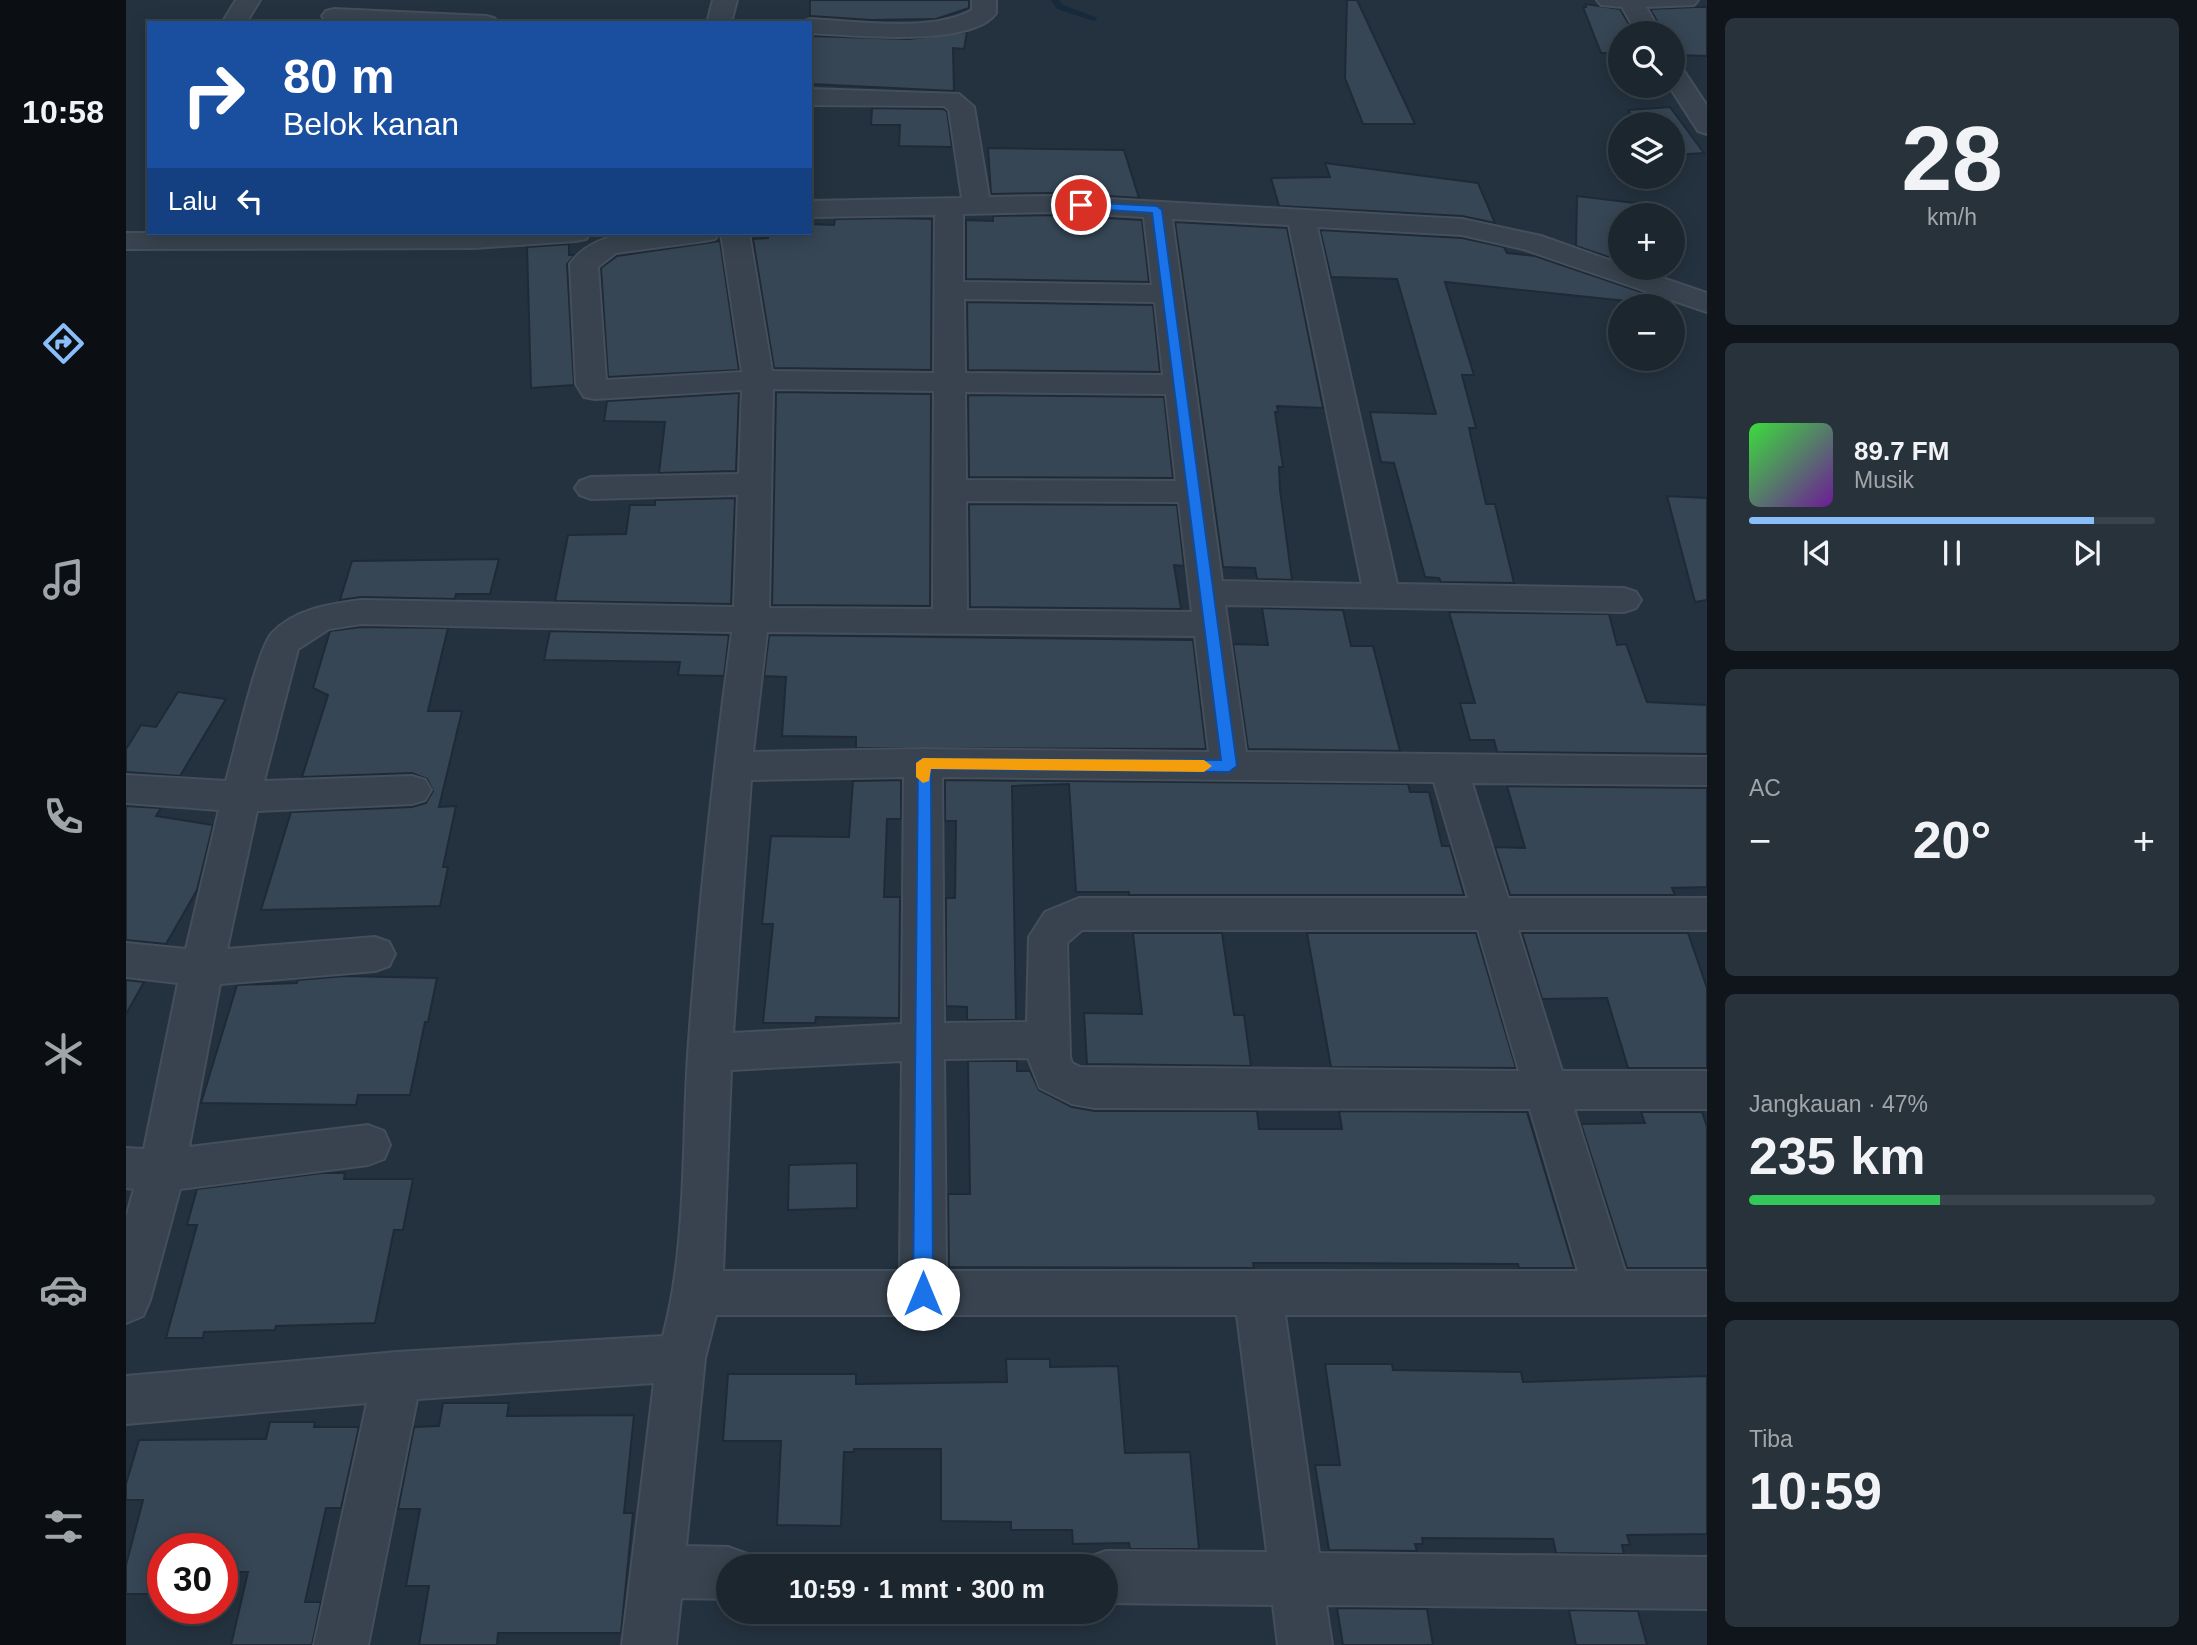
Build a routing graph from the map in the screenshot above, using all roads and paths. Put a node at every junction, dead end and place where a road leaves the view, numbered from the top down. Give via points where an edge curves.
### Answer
1 (248, 0) edge
2 (725, 0) edge
3 (984, 0) edge
4 (1609, 0) edge
5 (1630, 0) edge
6 (1686, 0) edge
7 (335, 13) edge
8 (235, 21) edge
9 (456, 21) edge
10 (720, 21) edge
11 (1642, 21) edge
12 (812, 26) edge
13 (1685, 78) edge
14 (812, 97) edge
15 (1707, 126) edge
16 (963, 204) junction
17 (812, 209) edge
18 (1157, 210) junction
19 (1301, 218) junction
20 (547, 235) edge
21 (690, 235) edge
22 (735, 235) edge
23 (139, 237) edge
24 (949, 290) junction
25 (1168, 295) junction
26 (1707, 303) edge
27 (758, 380) junction
28 (949, 383) junction
29 (1180, 385) junction
30 (755, 484) junction
31 (591, 488) dead end
32 (950, 490) junction
33 (1194, 492) junction
34 (1382, 596) junction
35 (1624, 600) dead end
36 (1209, 609) junction
37 (751, 620) junction
38 (950, 622) junction
39 (923, 763) junction
40 (733, 766) junction
41 (1229, 766) junction
42 (1449, 768) junction
43 (1707, 771) edge
44 (126, 789) edge
45 (412, 790) dead end
46 (241, 797) junction
47 (1707, 914) edge
48 (1493, 915) junction
49 (375, 954) dead end
50 (126, 960) edge
51 (202, 968) junction
52 (1048, 1040) junction
53 (924, 1041) junction
54 (710, 1053) junction
55 (1546, 1090) junction
56 (1707, 1090) edge
57 (368, 1145) dead end
58 (144, 1169) edge
59 (698, 1293) junction
60 (1258, 1293) junction
61 (1608, 1293) junction
62 (1707, 1293) edge
63 (923, 1294) junction
64 (126, 1300) edge
65 (681, 1358) junction
66 (397, 1376) junction
67 (126, 1400) edge
68 (657, 1572) junction
69 (716, 1573) edge
70 (1118, 1577) edge
71 (1296, 1579) junction
72 (1707, 1583) edge
73 (341, 1645) edge
74 (649, 1645) edge
75 (1305, 1645) edge

1 - 8 street
2 - 10 street
3 - 12 street via 984,13 976,20 951,26
4 - 5 street
5 - 6 street
5 - 11 street
7 - 9 street
13 - 15 street
14 - 16 street via 950,99 961,107
16 - 17 street
16 - 18 street
16 - 24 street
18 - 19 street
18 - 25 street
19 - 26 street via 1500,233
19 - 34 street
20 - 23 street via 474,240
21 - 27 street via 608,246 584,264 591,384 599,392
22 - 27 street
24 - 25 street
24 - 28 street
25 - 29 street
27 - 28 street
27 - 30 street
28 - 29 street
28 - 32 street
29 - 33 street
30 - 31 street
30 - 37 street
32 - 33 street
32 - 38 street
33 - 36 street
34 - 35 street
34 - 36 street
36 - 38 street
36 - 41 street
37 - 38 street
37 - 40 street
37 - 46 street via 361,612 308,622 282,645
39 - 40 street
39 - 41 street
39 - 53 street
40 - 54 street
41 - 42 street
42 - 43 street
42 - 48 street
44 - 46 street
45 - 46 street
46 - 51 street
47 - 48 street
48 - 52 street via 1079,914 1061,920 1047,943
48 - 55 street
49 - 51 street
50 - 51 street
51 - 58 street
52 - 53 street
52 - 55 street via 1055,1075 1072,1085 1095,1089
53 - 54 street
53 - 63 street
54 - 59 street
55 - 56 street
55 - 61 street
57 - 58 street
58 - 64 street
59 - 63 street
59 - 65 street
60 - 61 street
60 - 63 street
60 - 71 street
61 - 62 street
65 - 66 street
65 - 68 street
66 - 67 street
66 - 73 street
68 - 69 street
68 - 74 street
70 - 71 street
71 - 72 street
71 - 75 street

